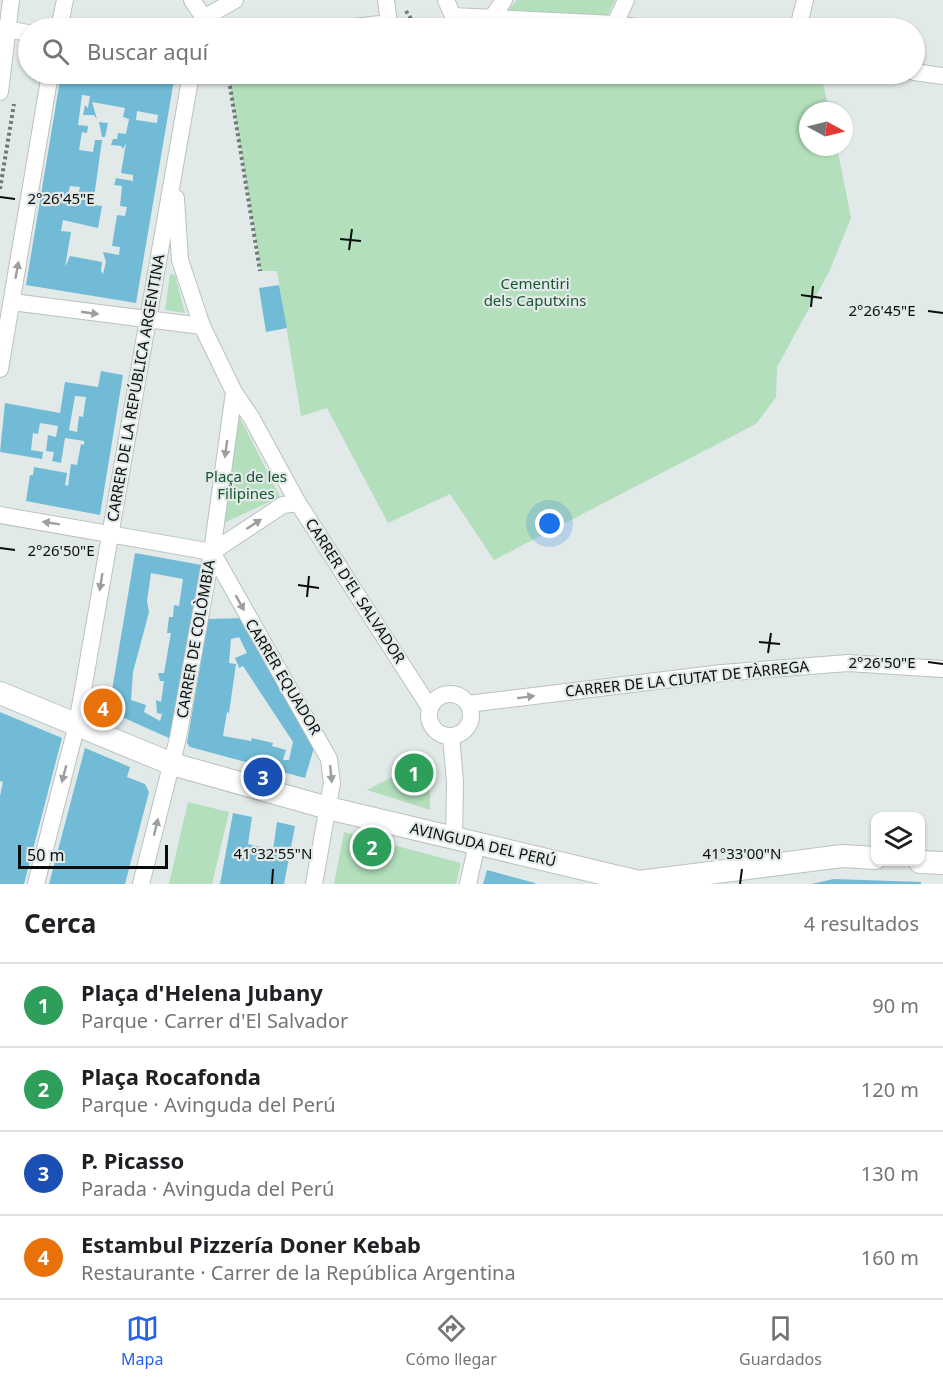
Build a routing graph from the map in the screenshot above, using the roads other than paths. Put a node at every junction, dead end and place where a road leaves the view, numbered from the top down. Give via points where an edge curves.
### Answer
1 (11, 0) edge
2 (65, 0) edge
3 (192, 0) edge
4 (235, 0) edge
5 (386, 0) edge
6 (446, 0) edge
7 (504, 0) edge
8 (626, 0) edge
9 (805, 0) edge
10 (61, 18) edge
11 (202, 18) edge
12 (212, 18) edge
13 (389, 18) edge
14 (478, 18) edge
15 (492, 18) edge
16 (618, 18) edge
17 (800, 18) edge
18 (5, 28) edge
19 (925, 73) edge
20 (943, 76) edge
21 (48, 84) edge
22 (189, 84) edge
23 (0, 92) edge
24 (175, 174) junction
25 (12, 302) junction
26 (149, 321) junction
27 (202, 326) junction
28 (0, 369) edge
29 (234, 392) junction
30 (297, 503) junction
31 (0, 515) edge
32 (109, 533) junction
33 (212, 552) junction
34 (943, 669) edge
35 (0, 693) edge
36 (468, 704) junction
37 (430, 708) junction
38 (77, 724) junction
39 (450, 736) junction
40 (172, 764) junction
41 (328, 808) junction
42 (454, 839) junction
43 (477, 844) junction
44 (871, 858) edge
45 (925, 861) edge
46 (943, 863) edge
47 (639, 883) edge
48 (36, 884) edge
49 (141, 884) edge
50 (314, 884) edge
51 (468, 884) edge

1 - 18 street
2 - 10 street
3 - 11 street
4 - 12 street
5 - 13 street
6 - 14 street via 453,16
7 - 15 street
8 - 16 street
9 - 17 street
18 - 23 street
19 - 20 street
25 -> 21 street
22 - 24 street
24 - 26 street, CARRER DE LA REPÚBLICA ARGENTINA
24 - 27 street, CARRER D'EL SALVADOR via 180,260
25 -> 26 street
25 - 28 street
26 - 27 street
26 - 32 street, CARRER DE LA REPÚBLICA ARGENTINA
27 - 29 street, CARRER D'EL SALVADOR
29 - 30 street, CARRER D'EL SALVADOR
29 -> 33 street, CARRER DE COLÒMBIA
33 -> 30 street via 283,505
30 - 37 street, CARRER D'EL SALVADOR
32 -> 31 street
32 - 33 street
32 -> 38 street, CARRER DE LA REPÚBLICA ARGENTINA
33 - 40 street, CARRER DE COLÒMBIA
33 -> 41 street, CARRER EQUADOR via 282,680 323,745 331,771
36 -> 34 street, CARRER DE LA CIUTAT DE TÀRREGA via 722,673 848,663
35 - 38 street, AVINGUDA DEL PERÚ
36 - 37 street via 460,697 446,694 433,701
36 - 39 street via 468,725 458,735
37 - 39 street via 432,726
38 - 40 street, AVINGUDA DEL PERÚ
38 -> 48 street, CARRER DE LA REPÚBLICA ARGENTINA
39 - 42 street via 455,782
40 - 41 street, AVINGUDA DEL PERÚ
49 -> 40 street, CARRER DE COLÒMBIA
41 - 42 street, AVINGUDA DEL PERÚ
41 - 50 street, CARRER EQUADOR
42 - 43 street, AVINGUDA DEL PERÚ
43 - 47 street, AVINGUDA DEL PERÚ
43 - 51 street
44 - 47 street, AVINGUDA DEL PERÚ via 842,856
45 - 46 street

